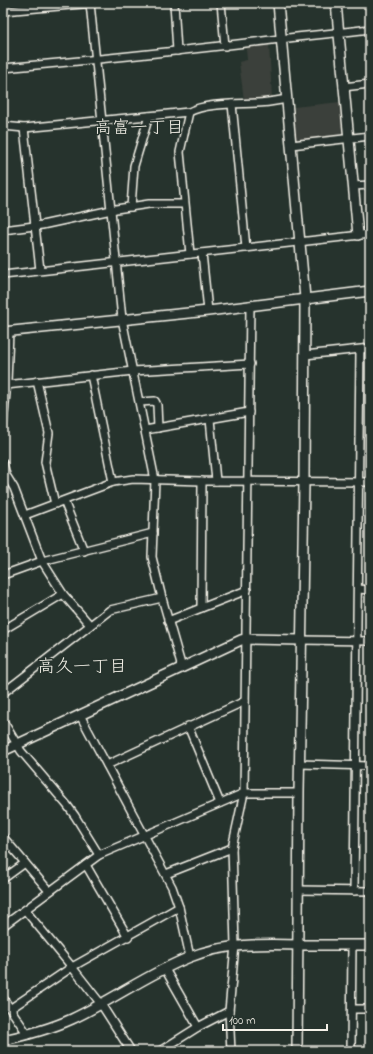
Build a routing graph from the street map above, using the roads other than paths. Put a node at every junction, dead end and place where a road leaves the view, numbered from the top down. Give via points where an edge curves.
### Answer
1 (90, 3) edge
2 (94, 3) edge
3 (174, 3) edge
4 (221, 3) edge
5 (278, 3) edge
6 (336, 3) edge
7 (3, 12) edge
8 (370, 29) edge
9 (339, 33) junction
10 (281, 38) junction
11 (225, 46) junction
12 (177, 51) junction
13 (96, 60) junction
14 (3, 68) edge
15 (370, 84) edge
16 (343, 87) junction
17 (287, 99) junction
18 (232, 104) junction
19 (189, 112) junction
20 (149, 116) junction
21 (103, 121) junction
22 (3, 126) edge
23 (24, 128) junction
24 (370, 136) edge
25 (348, 138) junction
26 (291, 145) junction
27 (370, 185) edge
28 (353, 186) junction
29 (184, 204) junction
30 (131, 207) junction
31 (111, 210) junction
32 (35, 226) junction
33 (3, 230) edge
34 (370, 234) edge
35 (358, 235) junction
36 (300, 242) junction
37 (246, 248) junction
38 (202, 253) junction
39 (190, 254) junction
40 (116, 262) junction
41 (40, 270) junction
42 (3, 274) edge
43 (370, 291) edge
44 (305, 298) junction
45 (250, 305) junction
46 (208, 310) junction
47 (122, 319) junction
48 (6, 332) edge
49 (370, 348) edge
50 (360, 350) junction
51 (305, 355) junction
52 (250, 364) junction
53 (133, 371) junction
54 (92, 375) junction
55 (36, 381) junction
56 (5, 383) edge
57 (140, 402) junction
58 (249, 412) junction
59 (210, 419) junction
60 (3, 425) edge
61 (158, 428) junction
62 (145, 430) junction
63 (3, 463) edge
64 (155, 480) junction
65 (202, 481) junction
66 (216, 481) junction
67 (248, 481) junction
68 (113, 482) junction
69 (304, 482) junction
70 (359, 482) junction
71 (370, 482) edge
72 (64, 501) junction
73 (55, 504) junction
74 (25, 515) junction
75 (153, 534) junction
76 (84, 551) junction
77 (42, 561) junction
78 (3, 575) edge
79 (247, 590) junction
80 (358, 590) junction
81 (370, 590) edge
82 (64, 594) junction
83 (162, 598) junction
84 (201, 608) junction
85 (168, 621) junction
86 (90, 625) junction
87 (3, 630) edge
88 (246, 639) junction
89 (301, 640) junction
90 (357, 641) junction
91 (370, 641) edge
92 (182, 668) junction
93 (3, 693) edge
94 (245, 701) junction
95 (80, 715) junction
96 (3, 721) edge
97 (188, 726) junction
98 (16, 744) junction
99 (3, 751) edge
100 (300, 764) junction
101 (107, 765) junction
102 (355, 766) junction
103 (370, 766) edge
104 (244, 793) junction
105 (299, 793) junction
106 (220, 803) junction
107 (145, 835) junction
108 (3, 837) edge
109 (232, 848) junction
110 (99, 855) junction
111 (25, 863) junction
112 (86, 864) junction
113 (166, 874) junction
114 (3, 879) edge
115 (298, 890) junction
116 (49, 891) junction
117 (354, 891) junction
118 (370, 891) edge
119 (179, 907) junction
120 (25, 910) junction
121 (3, 926) edge
122 (128, 937) junction
123 (235, 945) junction
124 (298, 945) junction
125 (352, 945) junction
126 (370, 945) edge
127 (190, 957) junction
128 (72, 967) junction
129 (165, 969) junction
130 (3, 998) edge
131 (101, 1004) junction
132 (10, 1009) junction
133 (352, 1009) junction
134 (370, 1009) edge
135 (229, 1011) junction
136 (198, 1027) junction
137 (28, 1035) junction
138 (3, 1040) edge
139 (131, 1051) edge
140 (160, 1051) edge
141 (231, 1051) edge
142 (297, 1051) edge
143 (351, 1051) edge

1 - 2 street
1 - 7 street
1 - 13 street
3 - 12 street
4 - 11 street
5 - 10 street
6 - 9 street
8 - 9 street
9 - 10 street
9 - 16 street
10 - 11 street
10 - 17 street
11 - 12 street
12 - 13 street
13 - 14 street
13 - 21 street
15 - 16 street
16 - 25 street
17 - 18 street
17 - 26 street
18 - 19 street via 196,108
18 - 37 street
19 - 20 street
19 - 29 street via 180,152
20 - 21 street
20 - 30 street via 134,166
21 - 23 street
21 - 31 street
22 - 23 street
23 - 32 street
24 - 25 street
25 - 26 street
25 - 28 street
26 - 36 street
27 - 28 street
28 - 35 street
29 - 30 street
29 - 39 street
30 - 31 street
31 - 32 street
31 - 40 street
32 - 33 street
32 - 41 street
34 - 35 street
35 - 36 street
36 - 37 street
36 - 44 street
37 - 38 street
38 - 39 street
38 - 46 street
39 - 40 street
40 - 41 street
40 - 47 street
41 - 42 street
43 - 44 street
44 - 45 street
44 - 51 street
45 - 46 street
45 - 52 street
46 - 47 street
47 - 48 street
47 - 53 street
48 - 56 street
49 - 50 street
50 - 51 street
50 - 70 street
51 - 69 street
52 - 53 street
52 - 58 street
53 - 54 street
53 - 57 street
54 - 55 street
54 - 68 street
55 - 56 street
55 - 73 street via 49,433 45,462
56 - 60 street
57 - 61 street via 155,401
57 - 62 street
58 - 59 street
58 - 67 street
59 - 61 street
59 - 66 street
61 - 62 street
62 - 64 street
63 - 74 street
64 - 65 street
64 - 68 street via 133,479
64 - 75 street
65 - 66 street
65 - 84 street
66 - 67 street
67 - 69 street
67 - 79 street
68 - 72 street
69 - 70 street
69 - 89 street
70 - 71 street
70 - 80 street
72 - 73 street
72 - 76 street
73 - 74 street
74 - 77 street
75 - 76 street
75 - 83 street via 152,557
76 - 77 street
77 - 78 street
77 - 82 street
79 - 84 street
79 - 88 street
80 - 81 street
80 - 90 street
82 - 86 street
82 - 87 street
83 - 85 street
83 - 86 street via 110,610
84 - 85 street
85 - 92 street
86 - 93 street
88 - 89 street
88 - 92 street
88 - 94 street
89 - 90 street
89 - 100 street
90 - 91 street
90 - 102 street
92 - 95 street
94 - 97 street
94 - 104 street
95 - 98 street
95 - 101 street
96 - 98 street
97 - 101 street
97 - 106 street
98 - 99 street
98 - 110 street via 67,805
100 - 102 street
100 - 105 street
101 - 107 street
102 - 103 street
102 - 117 street
104 - 105 street
104 - 106 street
104 - 109 street
105 - 115 street
106 - 107 street
107 - 110 street
107 - 113 street
108 - 111 street
109 - 113 street
109 - 123 street
110 - 112 street
111 - 114 street
111 - 116 street
112 - 116 street
112 - 122 street
113 - 119 street
115 - 117 street
115 - 124 street
116 - 120 street
117 - 118 street
119 - 122 street
119 - 127 street
120 - 121 street
120 - 128 street
122 - 128 street
123 - 124 street
123 - 127 street
123 - 135 street
124 - 125 street
124 - 142 street
125 - 126 street
125 - 133 street
127 - 129 street
128 - 131 street
128 - 132 street
129 - 131 street
129 - 136 street
130 - 132 street
131 - 137 street via 72,1019
131 - 139 street
132 - 137 street
133 - 134 street
133 - 143 street
135 - 136 street
135 - 141 street
136 - 140 street
137 - 138 street

